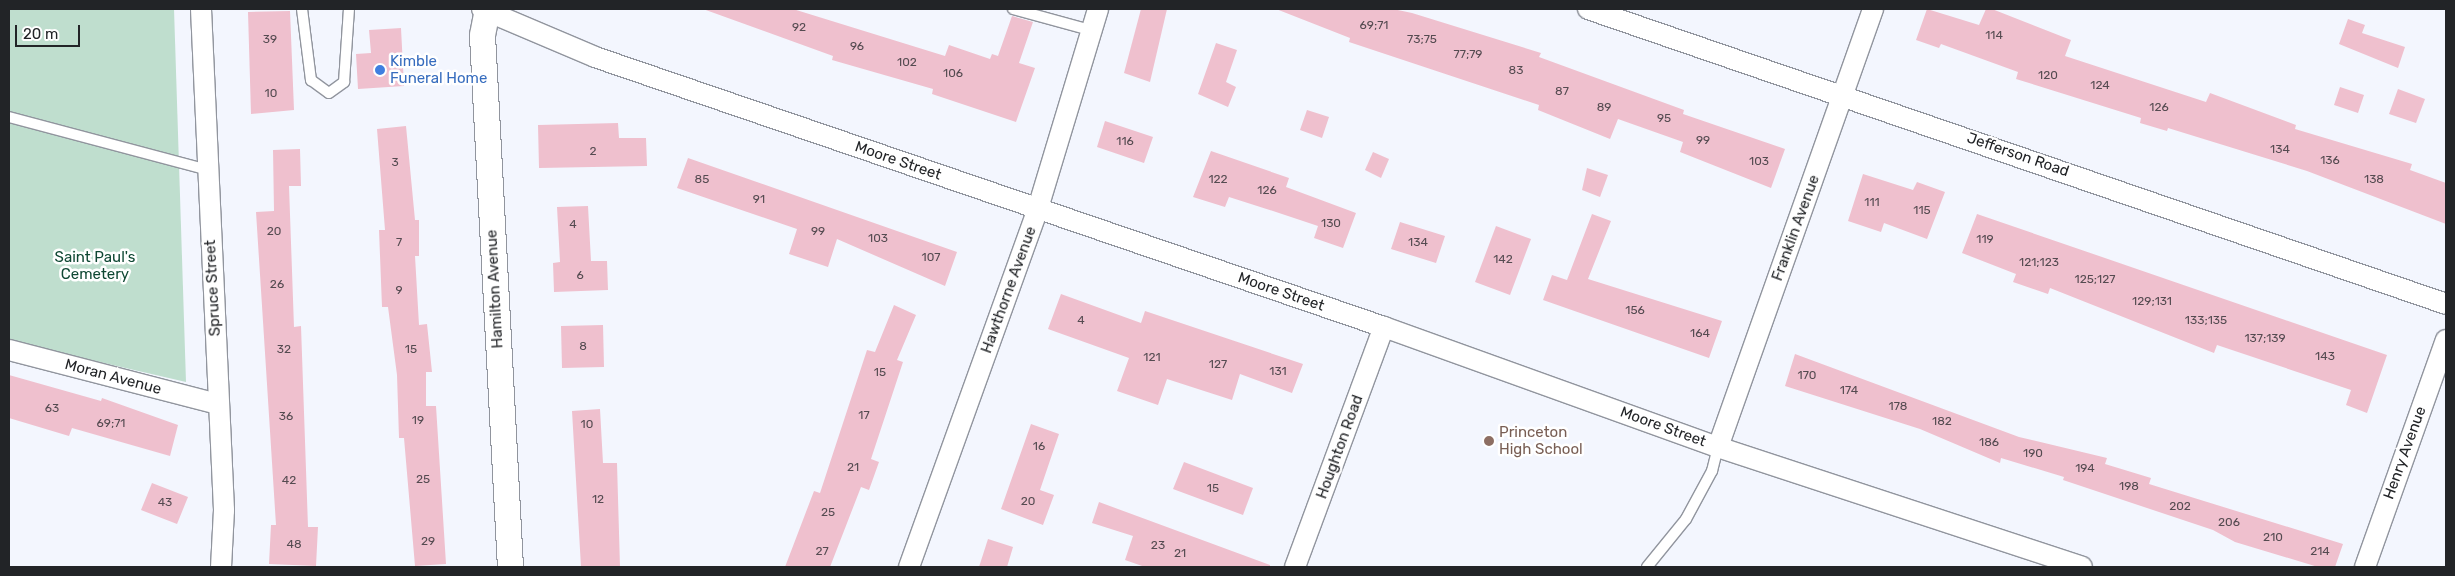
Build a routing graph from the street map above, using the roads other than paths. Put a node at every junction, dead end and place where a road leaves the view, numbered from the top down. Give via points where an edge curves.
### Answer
1 (201, 9) edge
2 (302, 9) edge
3 (349, 9) edge
4 (1013, 9) edge
5 (1098, 9) edge
6 (1588, 9) edge
7 (1873, 9) edge
8 (485, 10) edge
9 (1090, 30) junction
10 (1843, 95) junction
11 (9, 117) edge
12 (208, 170) junction
13 (1038, 208) junction
14 (2446, 304) edge
15 (1384, 327) junction
16 (2446, 340) edge
17 (9, 350) edge
18 (218, 404) junction
19 (1718, 447) junction
20 (220, 567) edge
21 (510, 567) edge
22 (909, 567) edge
23 (1296, 567) edge
24 (1647, 567) edge
25 (2082, 567) edge
26 (2365, 567) edge

1 - 12 street, Spruce Street
2 - 3 lane via 311,80 329,93 344,82
4 - 9 lane
5 - 9 street, Hawthorne Avenue
6 - 10 street, Jefferson Road
7 - 10 street, Franklin Avenue
8 - 13 street, Moore Street via 595,57
8 - 21 street, Hamilton Avenue via 482,35
9 - 13 street, Hawthorne Avenue
10 - 14 street, Jefferson Road
10 - 19 street, Franklin Avenue
11 - 12 lane
12 - 18 street, Spruce Street
13 - 15 street, Moore Street
13 - 22 street, Hawthorne Avenue
15 - 19 street, Moore Street
15 - 23 street, Houghton Road
16 - 26 street, Henry Avenue
17 - 18 street, Moran Avenue
18 - 20 street, Spruce Street via 224,510
19 - 24 lane via 1712,471 1686,519
19 - 25 street, Moore Street

